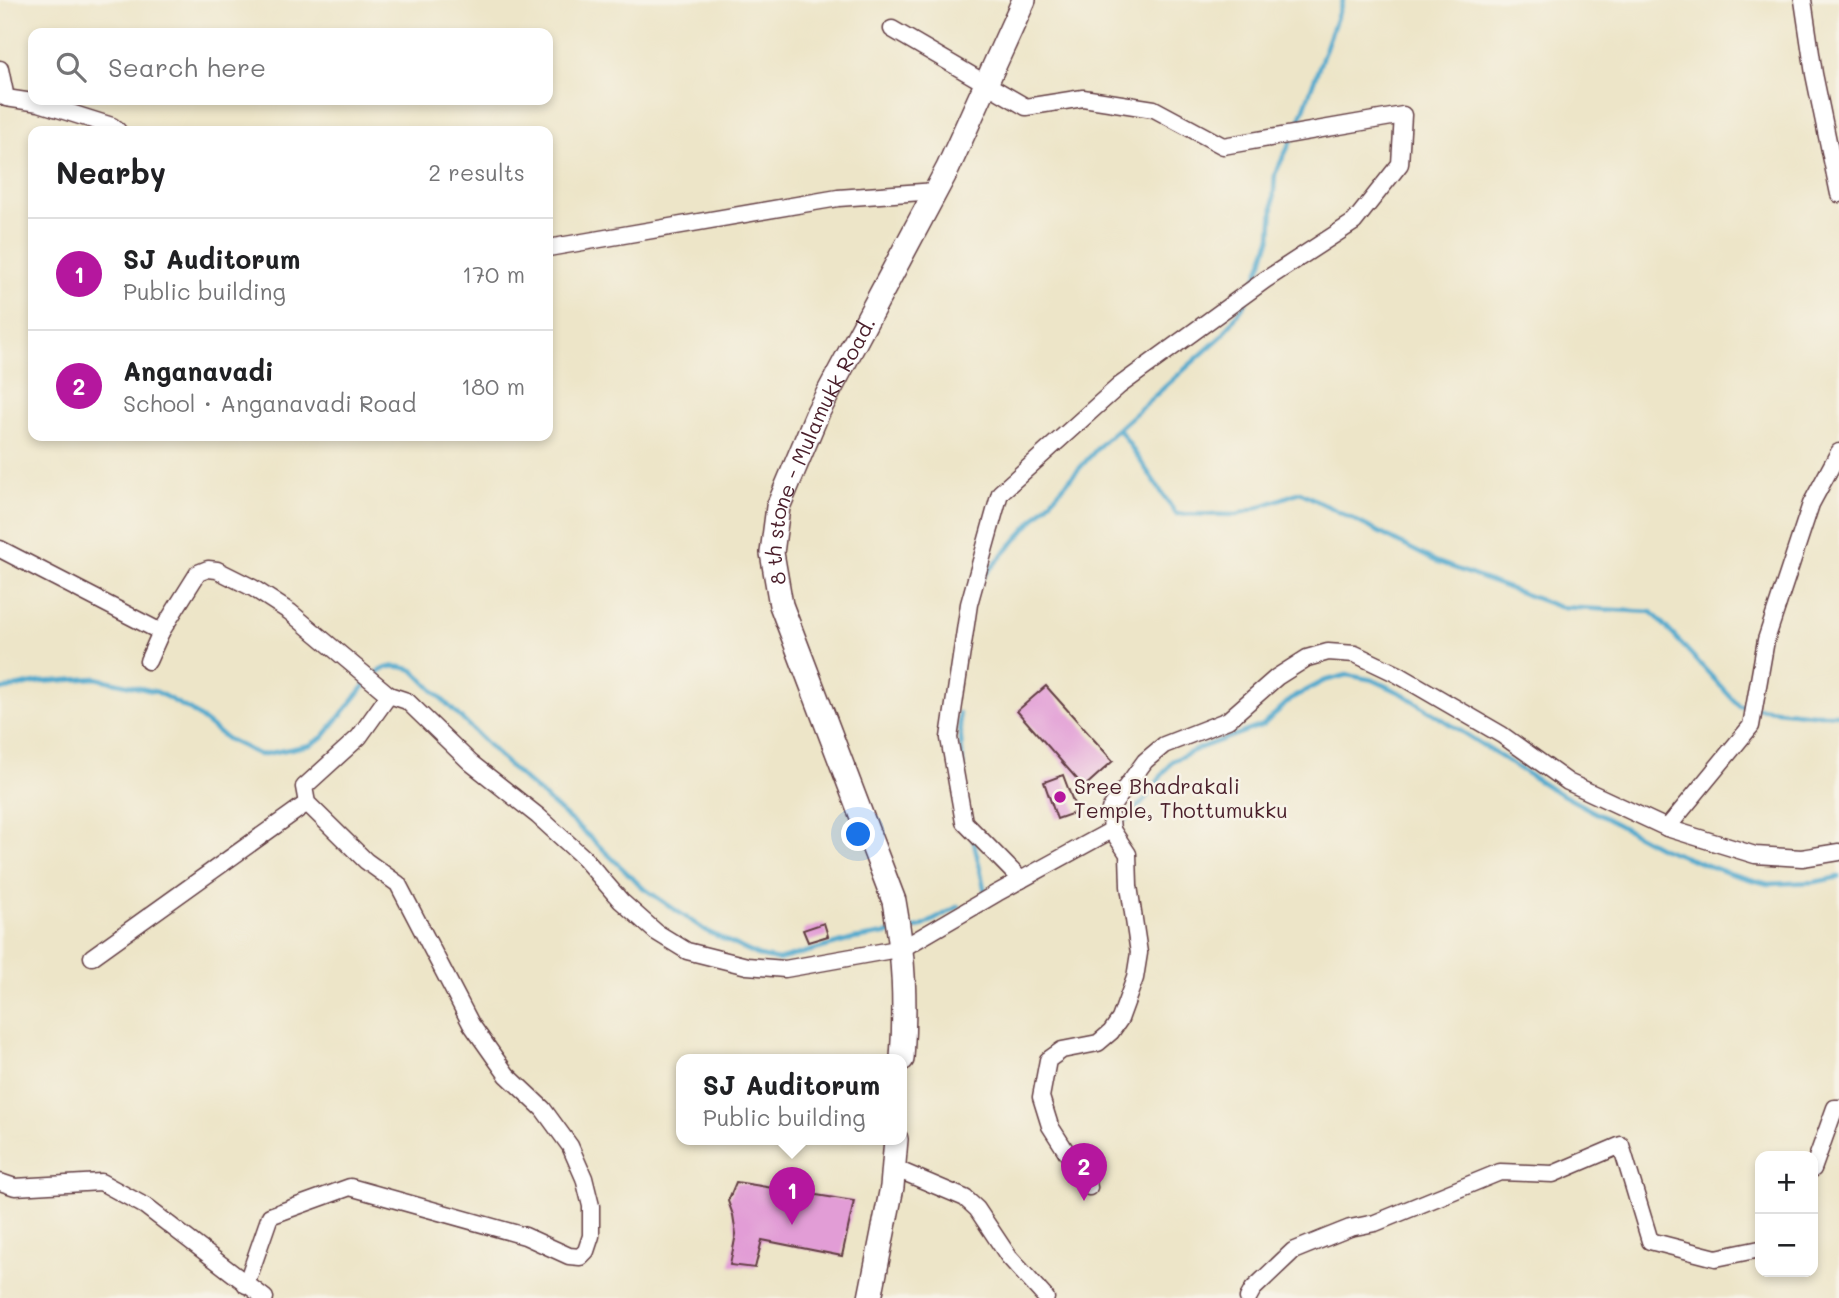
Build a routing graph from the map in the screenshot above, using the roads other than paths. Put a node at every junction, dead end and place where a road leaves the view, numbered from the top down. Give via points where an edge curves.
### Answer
1 (1024, 0) edge
2 (1803, 0) edge
3 (892, 29) dead end
4 (0, 69) edge
5 (987, 83) junction
6 (28, 101) edge
7 (45, 105) edge
8 (112, 126) edge
9 (936, 191) junction
10 (1839, 194) edge
11 (553, 247) edge
12 (1839, 452) edge
13 (0, 549) edge
14 (161, 632) junction
15 (148, 661) dead end
16 (379, 687) junction
17 (307, 803) junction
18 (1667, 828) junction
19 (1112, 830) junction
20 (1839, 852) edge
21 (1017, 875) junction
22 (902, 945) junction
23 (92, 957) dead end
24 (902, 1054) edge
25 (1839, 1108) edge
26 (896, 1145) edge
27 (1818, 1155) edge
28 (894, 1168) junction
29 (0, 1182) edge
30 (1089, 1187) dead end
31 (1755, 1249) edge
32 (246, 1284) junction
33 (265, 1298) edge
34 (870, 1298) edge
35 (1046, 1298) edge
36 (1248, 1298) edge

1 - 5 main road, 8 th stone - Mulamukk Road.
2 - 10 street
3 - 5 street
4 - 6 street via 6,98
5 - 9 main road, 8 th stone - Mulamukk Road.
5 - 21 street via 1026,107 1083,98 1154,109 1223,146 1403,115 1400,164 1354,222 1119,386 1000,493 969,604 949,738 964,822
7 - 8 street
9 - 11 street via 838,198
9 - 22 main road, 8 th stone - Mulamukk Road. via 818,412 778,507 772,553 781,605 894,901
12 - 18 street via 1811,504 1766,640 1751,726
13 - 14 street
14 - 15 street
14 - 16 street via 198,573 217,570 290,612
16 - 17 street via 359,737 304,787
16 - 22 street via 407,701 471,763 583,857 621,901 656,932 687,951 747,966 785,969
17 - 23 street
17 - 32 street via 366,861 398,884 471,1024 507,1075 542,1109 570,1146 592,1206 591,1236 580,1257 569,1256 525,1236 350,1187 270,1216
18 - 19 street via 1567,782 1502,735 1397,674 1355,654 1328,652 1277,677 1228,720 1164,745 1145,761 1110,809
18 - 20 street via 1755,855 1802,858
19 - 21 street
19 - 30 street via 1128,854 1139,953 1135,978 1111,1032 1098,1042 1062,1050 1048,1060 1041,1097 1050,1126
21 - 22 street
22 - 24 main road, 8 th stone - Mulamukk Road.
25 - 27 street via 1835,1108
26 - 28 main road
28 - 34 main road
28 - 35 street via 965,1198
29 - 32 street via 15,1187 101,1182 145,1206
31 - 36 street via 1716,1258 1650,1241 1621,1145 1552,1174 1500,1172 1293,1251
32 - 33 street

